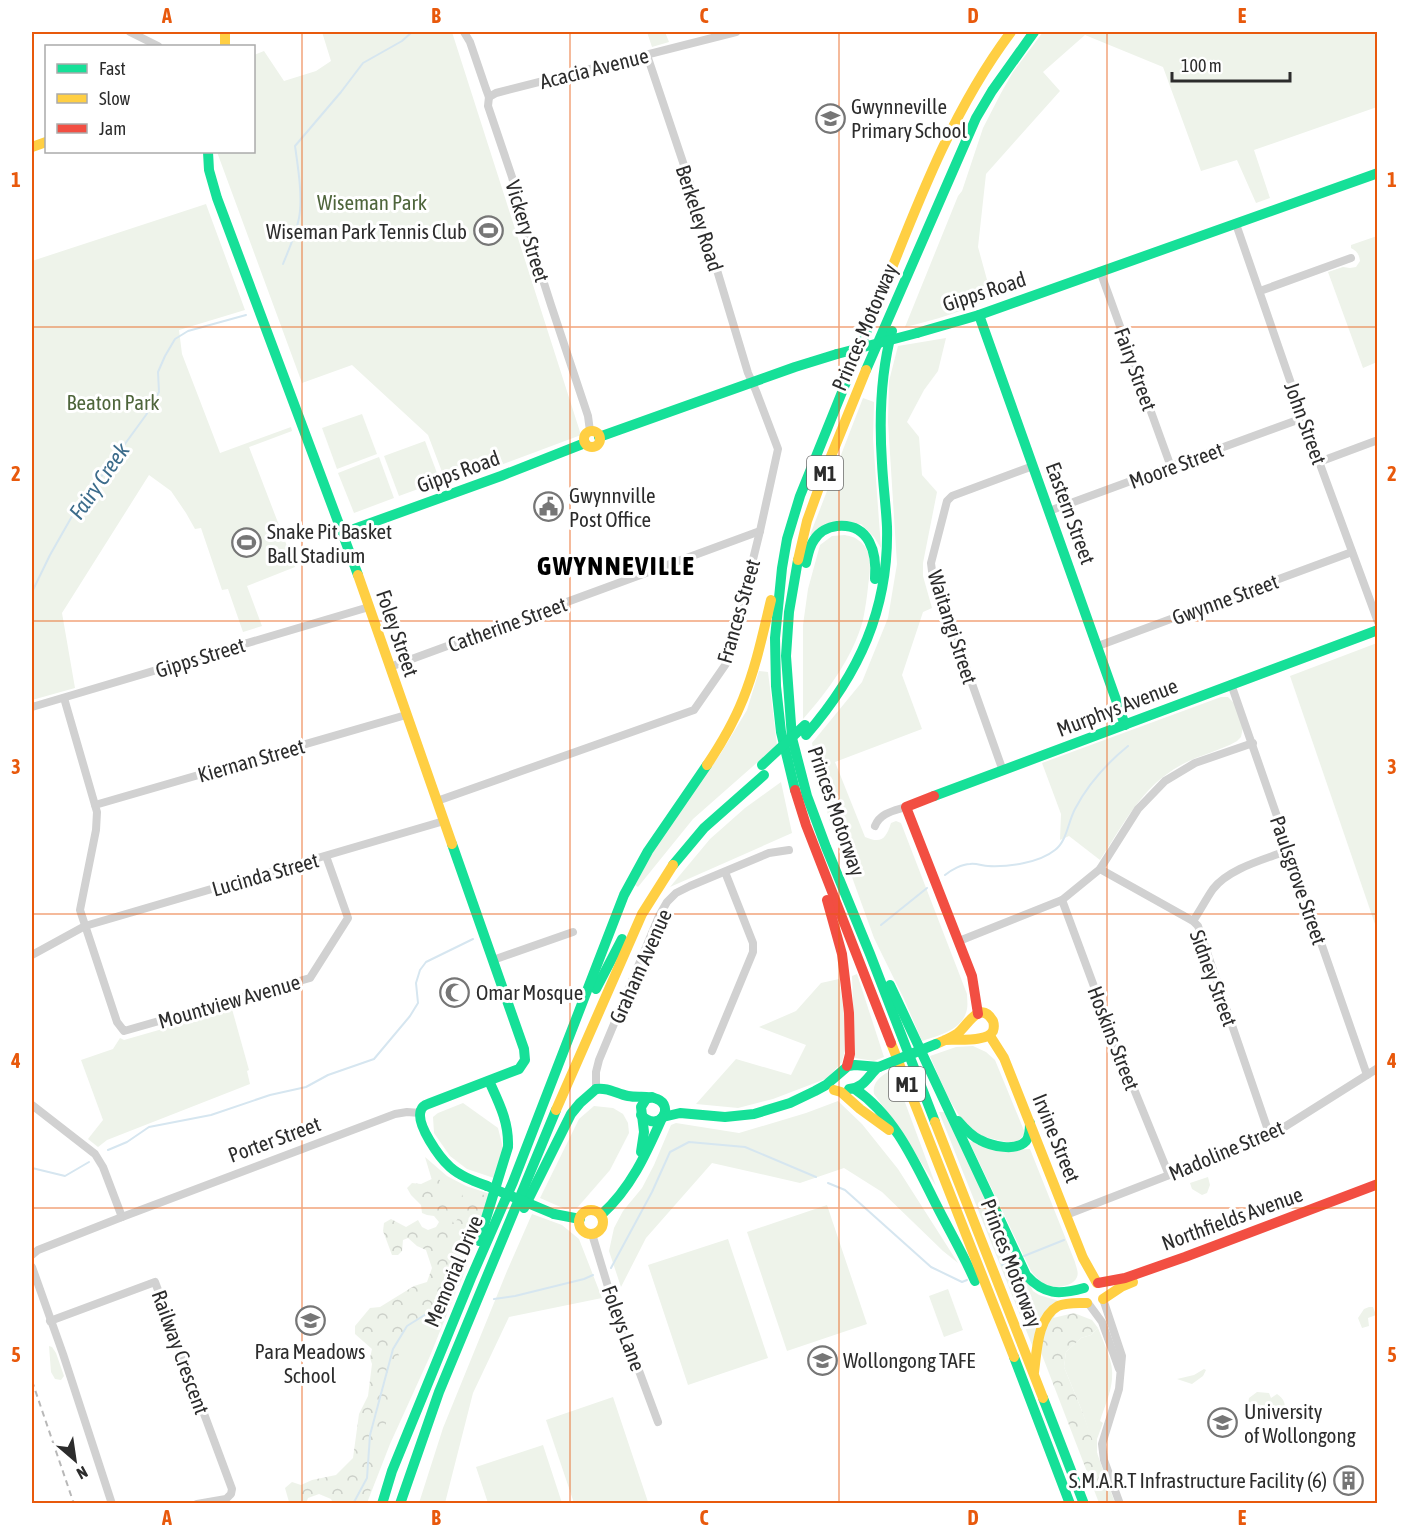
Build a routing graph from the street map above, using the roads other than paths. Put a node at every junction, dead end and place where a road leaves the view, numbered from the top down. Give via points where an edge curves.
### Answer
1 (130, 32) edge
2 (464, 32) edge
3 (736, 32) edge
4 (1011, 32) edge
5 (1034, 32) edge
6 (156, 45) edge
7 (646, 55) junction
8 (489, 97) junction
9 (208, 153) edge
10 (1377, 173) edge
11 (929, 224) junction
12 (1236, 224) junction
13 (1351, 258) dead end
14 (1100, 271) junction
15 (1260, 291) junction
16 (979, 315) junction
17 (752, 382) junction
18 (1303, 418) junction
19 (595, 434) junction
20 (1377, 440) edge
21 (1320, 462) junction
22 (1033, 466) junction
23 (1171, 467) junction
24 (1049, 511) junction
25 (760, 531) junction
26 (343, 533) junction
27 (786, 544) junction
28 (1352, 552) junction
29 (369, 607) junction
30 (1377, 622) edge
31 (1377, 630) edge
32 (1098, 646) junction
33 (390, 667) junction
34 (1232, 684) junction
35 (64, 698) junction
36 (32, 707) edge
37 (406, 715) junction
38 (1125, 725) junction
39 (806, 730) junction
40 (792, 738) junction
41 (1252, 743) junction
42 (763, 770) junction
43 (1003, 771) junction
44 (437, 801) junction
45 (95, 806) junction
46 (906, 807) junction
47 (444, 821) junction
48 (806, 825) junction
49 (875, 826) dead end
50 (789, 850) dead end
51 (1289, 850) junction
52 (326, 856) junction
53 (1100, 869) junction
54 (725, 872) junction
55 (1062, 900) junction
56 (1193, 921) junction
57 (85, 926) junction
58 (573, 932) dead end
59 (959, 941) junction
60 (870, 954) junction
61 (32, 955) edge
62 (493, 960) junction
63 (978, 1014) junction
64 (969, 1022) junction
65 (985, 1037) junction
66 (941, 1042) junction
67 (712, 1051) dead end
68 (563, 1055) junction
69 (525, 1060) joint
70 (850, 1066) junction
71 (879, 1067) junction
72 (1377, 1068) edge
73 (1367, 1075) junction
74 (489, 1081) junction
75 (865, 1082) junction
76 (596, 1089) junction
77 (853, 1089) junction
78 (834, 1090) junction
79 (618, 1093) junction
80 (805, 1096) junction
81 (655, 1098) junction
82 (32, 1105) edge
83 (948, 1110) junction
84 (420, 1113) junction
85 (690, 1113) junction
86 (641, 1114) junction
87 (663, 1117) junction
88 (1030, 1124) junction
89 (1270, 1136) junction
90 (910, 1155) junction
91 (634, 1175) junction
92 (1169, 1175) junction
93 (1377, 1184) edge
94 (1377, 1190) edge
95 (601, 1215) junction
96 (1066, 1215) junction
97 (122, 1217) junction
98 (579, 1219) junction
99 (592, 1234) junction
100 (32, 1255) edge
101 (32, 1267) edge
102 (471, 1278) junction
103 (484, 1284) junction
104 (1091, 1285) junction
105 (1103, 1299) junction
106 (1088, 1303) junction
107 (50, 1321) junction
108 (1009, 1344) junction
109 (1121, 1373) junction
110 (1034, 1374) junction
111 (658, 1422) dead end
112 (112, 1503) edge
113 (197, 1503) edge
114 (380, 1503) edge
115 (400, 1503) edge
116 (1070, 1503) edge
117 (1084, 1503) edge
118 (1120, 1503) edge

1 - 6 street
2 - 8 street, Vickery Street
3 - 7 street, Acacia Avenue
4 - 27 main road, Princes Motorway / M1 via 958,117 916,210 800,496
5 - 11 main road, Princes Motorway / M1 via 976,118
7 - 8 street, Acacia Avenue
7 - 17 street, Berkeley Road
8 - 19 street, Vickery Street via 488,106 537,262
9 - 26 main road, Foley Street via 217,198
10 - 12 main road, Gipps Road
11 - 39 main road via 888,343 881,386 879,421 887,542 879,607 850,678 820,720
11 - 40 main road, Princes Motorway / M1 via 807,521 789,612 786,656
12 - 14 main road, Gipps Road
12 - 15 street, John Street
13 - 15 street
14 - 16 main road, Gipps Road
14 - 23 street, Fairy Street
15 - 18 street, John Street
16 - 17 main road, Gipps Road, bridge
16 - 22 main road, Eastern Street
17 - 19 main road, Gipps Road
17 - 25 street, Frances Street via 778,449
18 - 21 street, John Street
18 - 23 street, Moore Street
19 - 26 main road, Gipps Road via 599,442 594,447 585,443
20 - 21 street
21 - 28 street, John Street
22 - 24 main road, Eastern Street
22 - 43 street, Waitangi Street via 952,496 947,501 931,563
23 - 24 street, Moore Street
24 - 32 main road, Eastern Street
25 - 33 street, Catherine Street
25 - 44 street, Frances Street via 728,661 694,710
26 - 29 main road, Foley Street
27 - 48 main road, Princes Motorway / M1 via 776,617 776,686 781,731
27 - 68 main road via 741,705 716,752 633,876
28 - 30 street, John Street
28 - 32 street, Gwynne Street
29 - 33 main road, Foley Street
29 - 35 street, Gipps Street
31 - 34 main road, Murphys Avenue
32 - 38 main road, Eastern Street
33 - 37 main road, Foley Street
34 - 38 main road, Murphys Avenue
34 - 41 street, Paulsgrove Street
35 - 36 street, Gipps Street
35 - 45 street
37 - 44 main road, Foley Street
37 - 45 street, Kiernan Street
38 - 43 main road, Murphys Avenue
39 - 40 main road via 851,657 871,602 875,552 863,533 847,526 831,527 820,533 807,557 795,641
39 - 42 main road, bridge
40 - 60 main road, Princes Motorway / M1 via 807,796
41 - 51 street, Paulsgrove Street
41 - 53 street via 1195,763 1165,781 1138,809
42 - 68 main road via 701,819 672,850 645,892
42 - 103 main road, Memorial Drive via 677,858 642,914
43 - 46 main road, Murphys Avenue
44 - 47 main road, Foley Street
45 - 57 street via 96,830 80,910
46 - 49 street, Murphys Avenue via 882,815
46 - 59 main road
47 - 52 street, Lucinda Street
47 - 62 main road, Foley Street
48 - 70 main road via 842,954
48 - 108 main road, Princes Motorway / M1
50 - 54 street, Graham Avenue
51 - 56 street via 1244,867 1214,887
51 - 73 street, Paulsgrove Street
52 - 57 street, Lucinda Street
52 - 57 street, Mountview Avenue via 348,918 310,978 124,1031 117,1022
53 - 55 street
53 - 56 street, Sidney Street
54 - 67 street via 753,952
54 - 76 street, Graham Avenue via 676,893 667,902 599,1060
55 - 59 street
55 - 92 street, Hoskins Street
56 - 89 street, Sidney Street
57 - 61 street, Lucinda Street
58 - 62 street
59 - 63 main road via 972,976
60 - 83 main road, Northfields Avenue via 891,986
60 - 110 main road, Princes Motorway / M1
62 - 69 main road, Foley Street
63 - 64 main road
63 - 65 main road via 992,1018 994,1029
64 - 65 main road via 973,1036
64 - 66 main road
65 - 66 main road
65 - 88 main road, Irvine Street via 1004,1058
66 - 71 main road, bridge
68 - 102 main road, Memorial Drive
69 - 74 main road, Porter Street via 519,1069
70 - 71 main road
70 - 75 main road via 861,1067
70 - 77 main road via 843,1071 843,1082
70 - 80 main road
71 - 75 main road
72 - 73 street, Madoline Street
73 - 89 street, Madoline Street
74 - 84 main road, Porter Street via 431,1101
74 - 102 main road via 506,1119 509,1137
75 - 77 main road
76 - 79 main road
76 - 103 main road via 571,1114
77 - 78 main road
77 - 90 main road via 867,1096 882,1112
78 - 80 main road
78 - 90 main road via 886,1128
79 - 81 main road
79 - 86 main road
80 - 85 main road via 746,1115
81 - 85 main road
81 - 86 main road via 643,1102
81 - 87 main road via 665,1106
82 - 97 street via 95,1154
83 - 88 main road via 967,1131 997,1145 1022,1144 1028,1138
83 - 104 main road, Northfields Avenue via 1030,1280 1053,1293
84 - 97 street, Porter Street via 399,1113
84 - 98 main road, bridge via 441,1157 458,1172 554,1214
85 - 87 main road
86 - 87 main road via 652,1122
86 - 91 main road via 644,1141
87 - 91 main road
88 - 96 main road, Irvine Street
89 - 92 street, Madoline Street
90 - 108 main road
91 - 95 main road
92 - 96 street, Madoline Street
93 - 104 main road, Northfields Avenue via 1185,1257
94 - 105 main road, Northfields Avenue via 1126,1285
95 - 98 main road via 587,1210
95 - 99 main road via 603,1225
96 - 104 main road, Irvine Street
97 - 100 street, Porter Street
98 - 99 main road via 582,1230
99 - 111 street, Foleys Lane
101 - 107 street
102 - 114 main road, Memorial Drive
103 - 115 main road, Memorial Drive via 439,1392
104 - 105 main road via 1103,1287
104 - 106 main road via 1083,1296
105 - 106 main road via 1096,1304
105 - 109 street via 1121,1348
106 - 109 street via 1102,1322
106 - 110 main road via 1062,1304 1046,1316
107 - 112 street
107 - 113 street, Railway Crescent via 155,1282 232,1489 226,1499
108 - 116 main road, Princes Motorway / M1
109 - 118 street via 1102,1449
110 - 117 main road, Princes Motorway / M1

